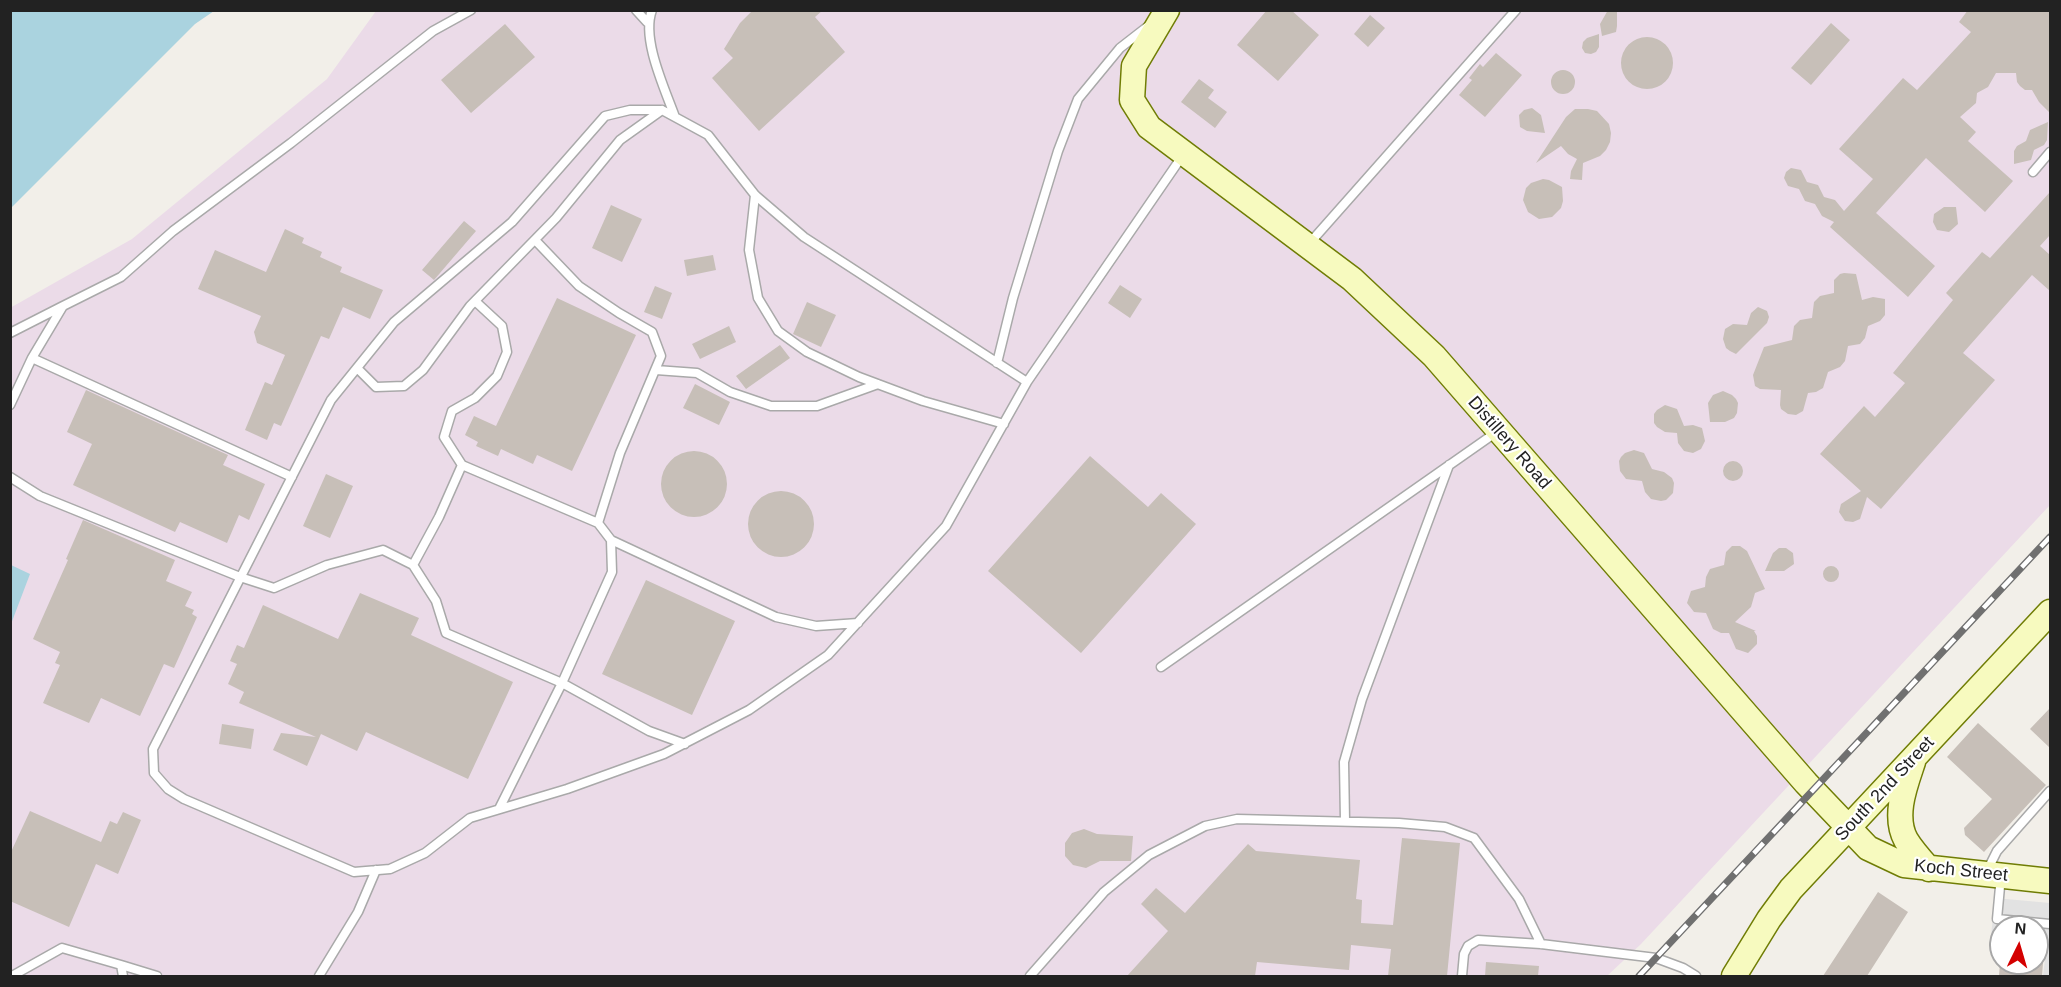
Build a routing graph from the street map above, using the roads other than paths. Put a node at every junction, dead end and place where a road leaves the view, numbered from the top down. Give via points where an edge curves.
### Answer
1 (471, 10) edge
2 (636, 10) edge
3 (652, 10) edge
4 (1516, 10) edge
5 (1167, 11) edge
6 (647, 22) junction
7 (662, 110) junction
8 (675, 117) junction
9 (2050, 152) edge
10 (1185, 153) junction
11 (2033, 172) dead end
12 (755, 195) junction
13 (535, 240) junction
14 (1308, 245) junction
15 (476, 301) junction
16 (63, 306) junction
17 (10, 333) edge
18 (32, 358) junction
19 (997, 363) junction
20 (357, 368) junction
21 (656, 370) junction
22 (1027, 382) junction
23 (879, 384) junction
24 (10, 405) edge
25 (1004, 424) junction
26 (1498, 430) junction
27 (462, 465) junction
28 (1449, 465) junction
29 (10, 477) edge
30 (292, 477) junction
31 (598, 523) junction
32 (611, 540) junction
33 (413, 564) junction
34 (240, 577) junction
35 (2050, 612) edge
36 (858, 623) junction
37 (1161, 667) dead end
38 (562, 683) junction
39 (685, 744) junction
40 (1914, 758) junction
41 (2050, 791) edge
42 (498, 809) junction
43 (1345, 821) junction
44 (1849, 827) junction
45 (1929, 869) junction
46 (376, 870) junction
47 (1993, 875) junction
48 (2050, 881) edge
49 (2050, 924) edge
50 (1541, 944) junction
51 (121, 965) junction
52 (12, 976) edge
53 (123, 976) edge
54 (157, 976) edge
55 (320, 976) edge
56 (1030, 976) edge
57 (1462, 976) edge
58 (1696, 976) edge
59 (1734, 976) edge

1 - 16 lane via 433,31 173,231 121,277
2 - 6 lane
3 - 6 lane
4 - 14 lane
5 - 10 street, Distillery Road via 1134,66 1132,100 1149,127
5 - 19 lane via 1120,48 1078,99 1058,151
6 - 8 lane
7 - 8 lane
7 - 13 lane via 620,140
7 - 20 lane via 630,110 605,116 512,222 394,322
8 - 12 lane via 708,135
9 - 11 lane
10 - 14 street, Distillery Road
10 - 22 lane
12 - 19 lane via 804,237
12 - 23 lane via 749,250 758,298 778,331 807,352
13 - 15 lane
13 - 21 lane via 579,286 652,332 661,356
14 - 26 street, Distillery Road via 1353,279 1434,356
15 - 20 lane via 423,370 404,386 376,387
15 - 27 lane via 502,326 507,352 496,376 475,398 452,411 444,437
16 - 17 lane
16 - 18 lane
18 - 24 lane
18 - 30 lane
19 - 22 lane
20 - 30 lane via 331,400
21 - 23 lane via 697,373 730,392 771,406 817,406
21 - 31 lane via 620,453
22 - 25 lane
23 - 25 lane
25 - 36 lane via 946,526
26 - 28 lane
26 - 44 street, Distillery Road via 1806,783
27 - 31 lane
27 - 33 lane via 440,518
28 - 37 lane
28 - 43 lane via 1362,699 1344,762
29 - 34 lane via 40,496
30 - 34 lane
31 - 32 lane
32 - 36 lane via 776,617 816,626
32 - 38 lane via 612,572
33 - 34 lane via 382,550 327,565 274,588
33 - 38 lane via 436,601 446,633
34 - 46 lane via 153,749 154,773 184,799 354,872
35 - 40 street, South 2nd Street
36 - 39 lane via 828,654 749,710
38 - 39 lane via 648,731
38 - 42 lane
39 - 42 lane via 567,789
40 - 44 street, South 2nd Street
40 - 45 street via 1902,800 1901,826 1905,839
41 - 47 lane via 1997,850
42 - 46 lane via 470,818 426,853 390,869
43 - 50 lane via 1445,827 1474,838 1519,899
43 - 56 lane via 1237,819 1205,826 1149,855 1104,892
44 - 45 street, Koch Street via 1868,848 1885,857
44 - 59 street, South 2nd Street via 1791,889
45 - 47 street, Koch Street
46 - 55 lane via 358,912
47 - 48 street, Koch Street
47 - 49 lane via 1997,919
50 - 57 lane via 1478,940 1464,954
50 - 58 lane via 1656,958
51 - 52 lane via 62,948
51 - 53 lane
51 - 54 lane

